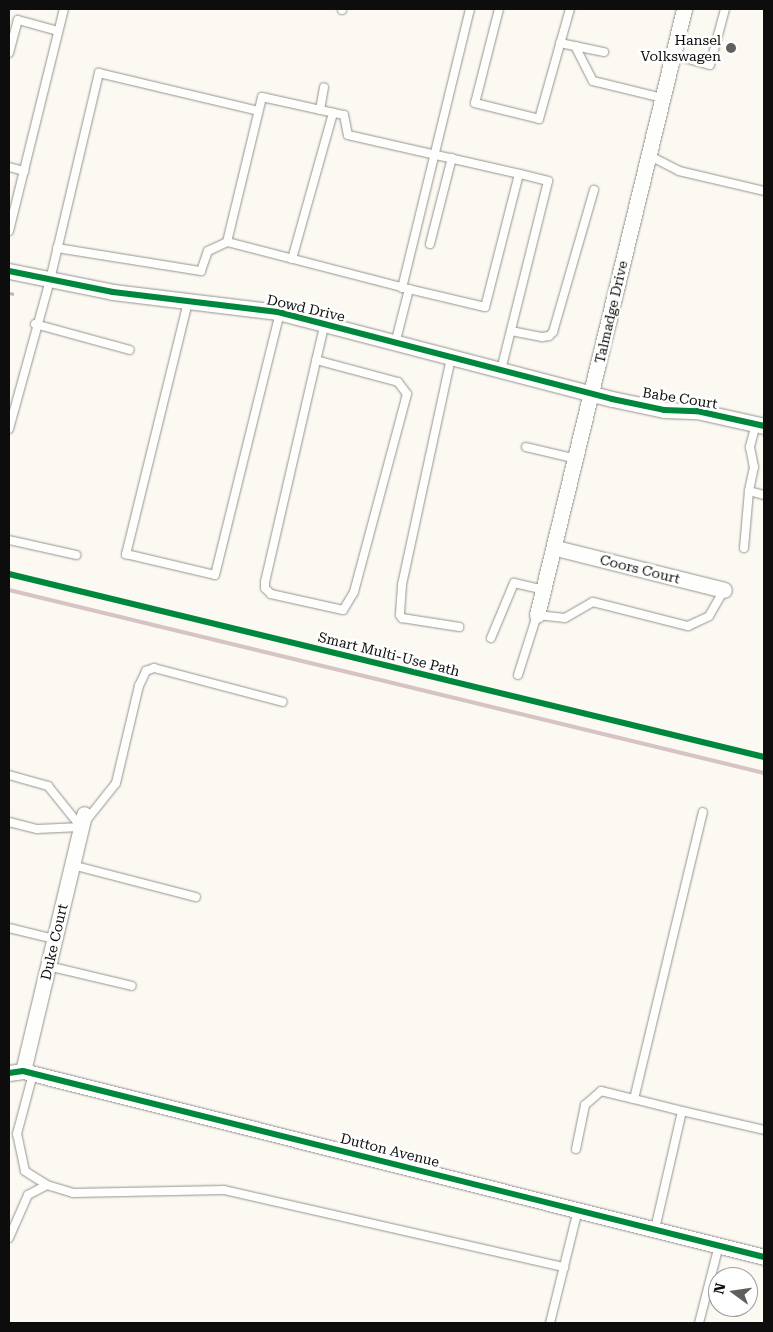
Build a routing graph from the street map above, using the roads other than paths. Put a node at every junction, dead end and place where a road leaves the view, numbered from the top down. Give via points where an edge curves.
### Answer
1 (64, 9) edge
2 (470, 9) edge
3 (499, 9) edge
4 (570, 9) edge
5 (684, 9) edge
6 (725, 9) edge
7 (58, 30) junction
8 (560, 43) junction
9 (575, 46) junction
10 (604, 52) dead end
11 (9, 53) edge
12 (673, 55) junction
13 (324, 87) dead end
14 (662, 98) junction
15 (320, 110) junction
16 (258, 111) junction
17 (333, 113) junction
18 (433, 154) junction
19 (648, 155) junction
20 (452, 158) junction
21 (9, 167) edge
22 (24, 171) junction
23 (519, 174) junction
24 (594, 190) dead end
25 (764, 191) edge
26 (10, 215) edge
27 (9, 231) edge
28 (227, 242) junction
29 (430, 244) dead end
30 (57, 248) junction
31 (292, 259) junction
32 (9, 271) edge
33 (50, 280) junction
34 (405, 289) junction
35 (188, 302) junction
36 (280, 312) junction
37 (35, 324) junction
38 (325, 324) junction
39 (511, 331) junction
40 (395, 344) junction
41 (130, 350) dead end
42 (451, 358) junction
43 (316, 360) junction
44 (501, 370) junction
45 (592, 393) junction
46 (760, 425) edge
47 (9, 429) edge
48 (526, 447) dead end
49 (577, 459) junction
50 (749, 491) junction
51 (764, 495) edge
52 (9, 540) edge
53 (556, 548) junction
54 (744, 548) dead end
55 (76, 555) dead end
56 (544, 590) junction
57 (724, 590) joint
58 (537, 616) junction
59 (459, 627) dead end
60 (491, 638) dead end
61 (518, 675) dead end
62 (283, 702) dead end
63 (9, 775) edge
64 (704, 812) dead end
65 (82, 820) junction
66 (9, 822) edge
67 (72, 865) junction
68 (196, 897) dead end
69 (9, 928) edge
70 (54, 939) junction
71 (48, 966) junction
72 (132, 986) dead end
73 (22, 1073) edge
74 (634, 1099) junction
75 (682, 1111) junction
76 (764, 1130) edge
77 (576, 1149) dead end
78 (47, 1185) junction
79 (578, 1210) junction
80 (654, 1229) junction
81 (9, 1238) edge
82 (719, 1245) junction
83 (764, 1257) edge
84 (564, 1267) junction
85 (550, 1323) edge
86 (699, 1323) edge

1 - 7 lane
2 - 18 lane
3 - 8 lane via 475,103 539,118
4 - 8 lane
5 - 12 street, Talmadge Drive
6 - 12 lane via 710,65
7 - 11 lane via 18,20
7 - 22 lane
8 - 9 lane
9 - 10 lane
9 - 14 lane via 593,81
12 - 14 street, Talmadge Drive
13 - 15 lane
14 - 19 street, Talmadge Drive
15 - 16 lane via 262,97
15 - 17 lane
16 - 28 lane
16 - 30 lane via 99,73
17 - 18 lane via 344,115 348,135
17 - 31 lane
18 - 20 lane
18 - 34 lane
19 - 25 lane via 679,171
19 - 45 street, Talmadge Drive
20 - 23 lane
20 - 29 lane
21 - 22 lane
22 - 26 lane
23 - 34 lane via 485,307
23 - 39 lane via 548,181
24 - 39 lane via 553,332 542,336
26 - 27 lane
28 - 30 lane via 208,251 201,271
28 - 31 lane
30 - 33 lane
31 - 34 lane
32 - 33 street, Dowd Drive
33 - 35 street, Dowd Drive
33 - 37 lane
34 - 40 lane
35 - 36 street, Dowd Drive
35 - 36 lane via 126,554 215,574
36 - 38 street, Dowd Drive
37 - 41 lane
37 - 47 lane
38 - 40 street, Dowd Drive
38 - 43 lane
39 - 44 lane
40 - 42 street, Dowd Drive
42 - 44 street, Dowd Drive
42 - 59 lane via 402,585 400,615 402,618
43 - 43 lane via 266,588 271,594 343,610 354,592 407,394 398,382
44 - 45 street, Dowd Drive
45 - 46 street, Babe Court via 664,410 698,412
45 - 49 street, Talmadge Drive
46 - 50 lane via 750,447 754,467
48 - 49 lane
49 - 53 street, Talmadge Drive
50 - 51 lane
50 - 54 lane
52 - 55 lane
53 - 56 street, Talmadge Drive
53 - 57 street, Coors Court
56 - 58 street, Talmadge Drive
56 - 60 lane via 514,583
57 - 58 lane via 709,616 688,626 593,602 565,618
58 - 61 lane
62 - 65 lane via 154,668 146,671 139,686 116,783
63 - 65 lane via 48,786
64 - 74 lane
65 - 66 lane via 37,829
65 - 67 street, Duke Court
67 - 68 lane
67 - 70 street, Duke Court
69 - 70 lane
70 - 71 street, Duke Court
71 - 72 lane
71 - 73 street, Duke Court
73 - 78 lane via 17,1134 25,1171
73 - 79 street, Dutton Avenue
74 - 75 lane
74 - 77 lane via 601,1091 584,1105
75 - 76 lane
75 - 80 lane
78 - 81 lane via 28,1195
78 - 84 lane via 73,1193 224,1190
79 - 80 street, Dutton Avenue
79 - 84 lane
80 - 82 street, Dutton Avenue
82 - 83 street, Dutton Avenue
82 - 86 lane
84 - 85 lane

